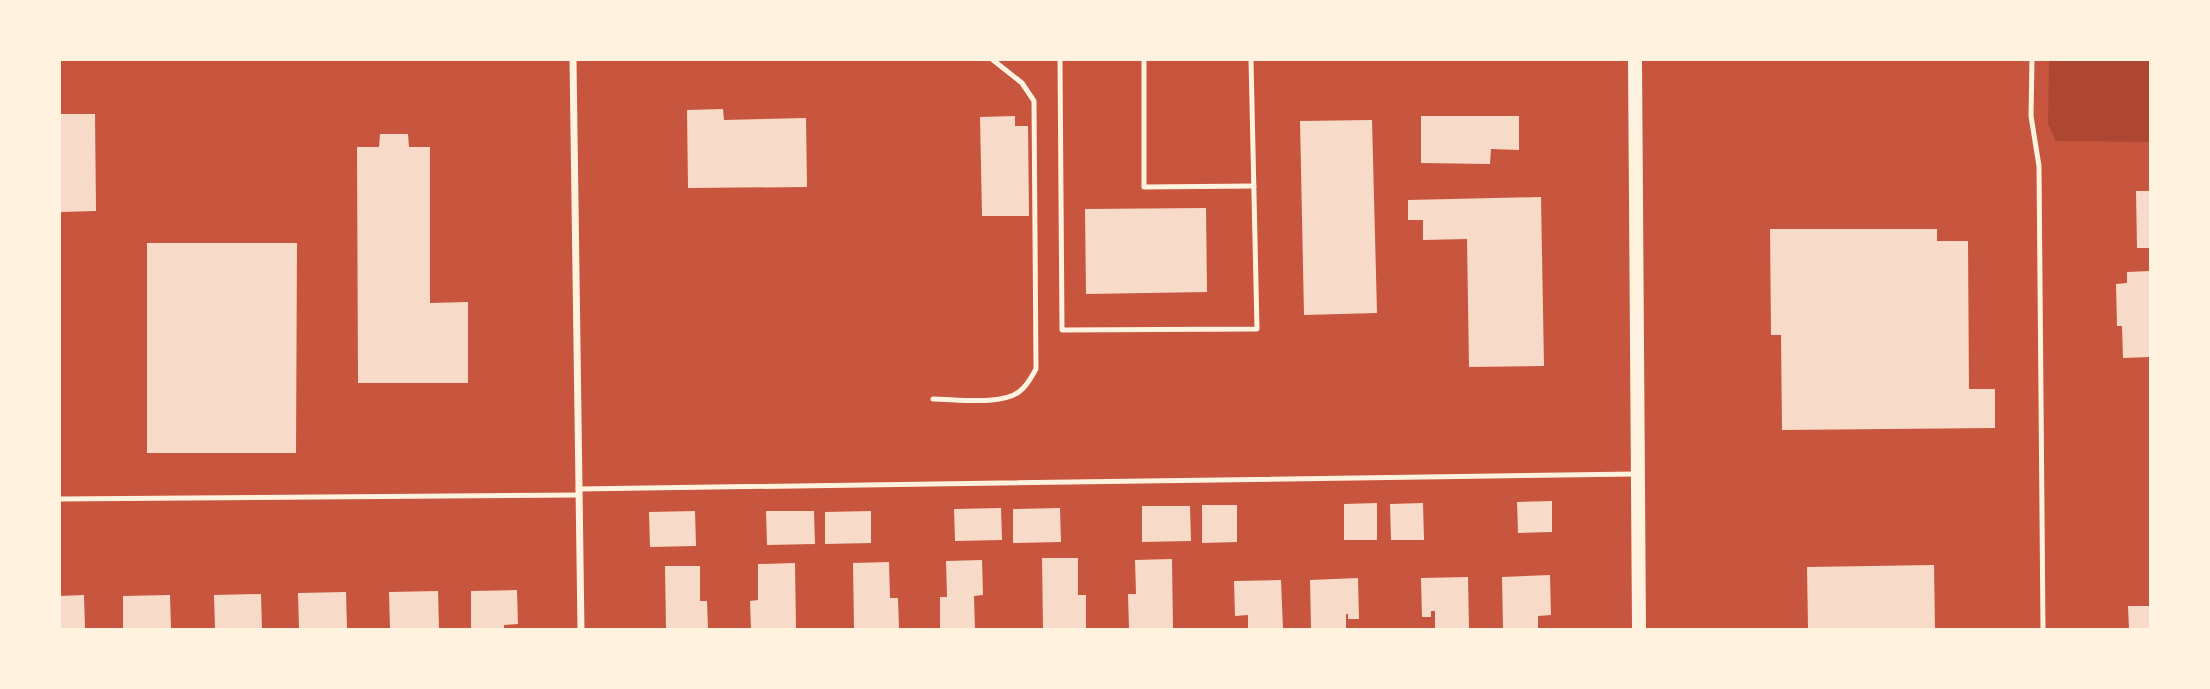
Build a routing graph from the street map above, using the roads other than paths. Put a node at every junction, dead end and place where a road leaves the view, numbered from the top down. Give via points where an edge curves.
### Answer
1 (573, 60) edge
2 (993, 60) edge
3 (1060, 60) edge
4 (1144, 60) edge
5 (1251, 60) edge
6 (1634, 60) edge
7 (2032, 60) edge
8 (1254, 186) junction
9 (933, 399) dead end
10 (1637, 474) junction
11 (578, 492) junction
12 (60, 499) edge
13 (581, 629) edge
14 (1639, 629) edge
15 (2043, 629) edge

1 - 11 street
2 - 9 lane via 1021,83 1034,101 1036,369 1020,391 1009,397
3 - 8 lane via 1062,330 1257,329
4 - 8 lane via 1144,187
5 - 8 lane
6 - 10 main road
7 - 15 lane via 2031,116 2039,166
10 - 11 lane
10 - 14 main road
11 - 12 lane
11 - 13 street

